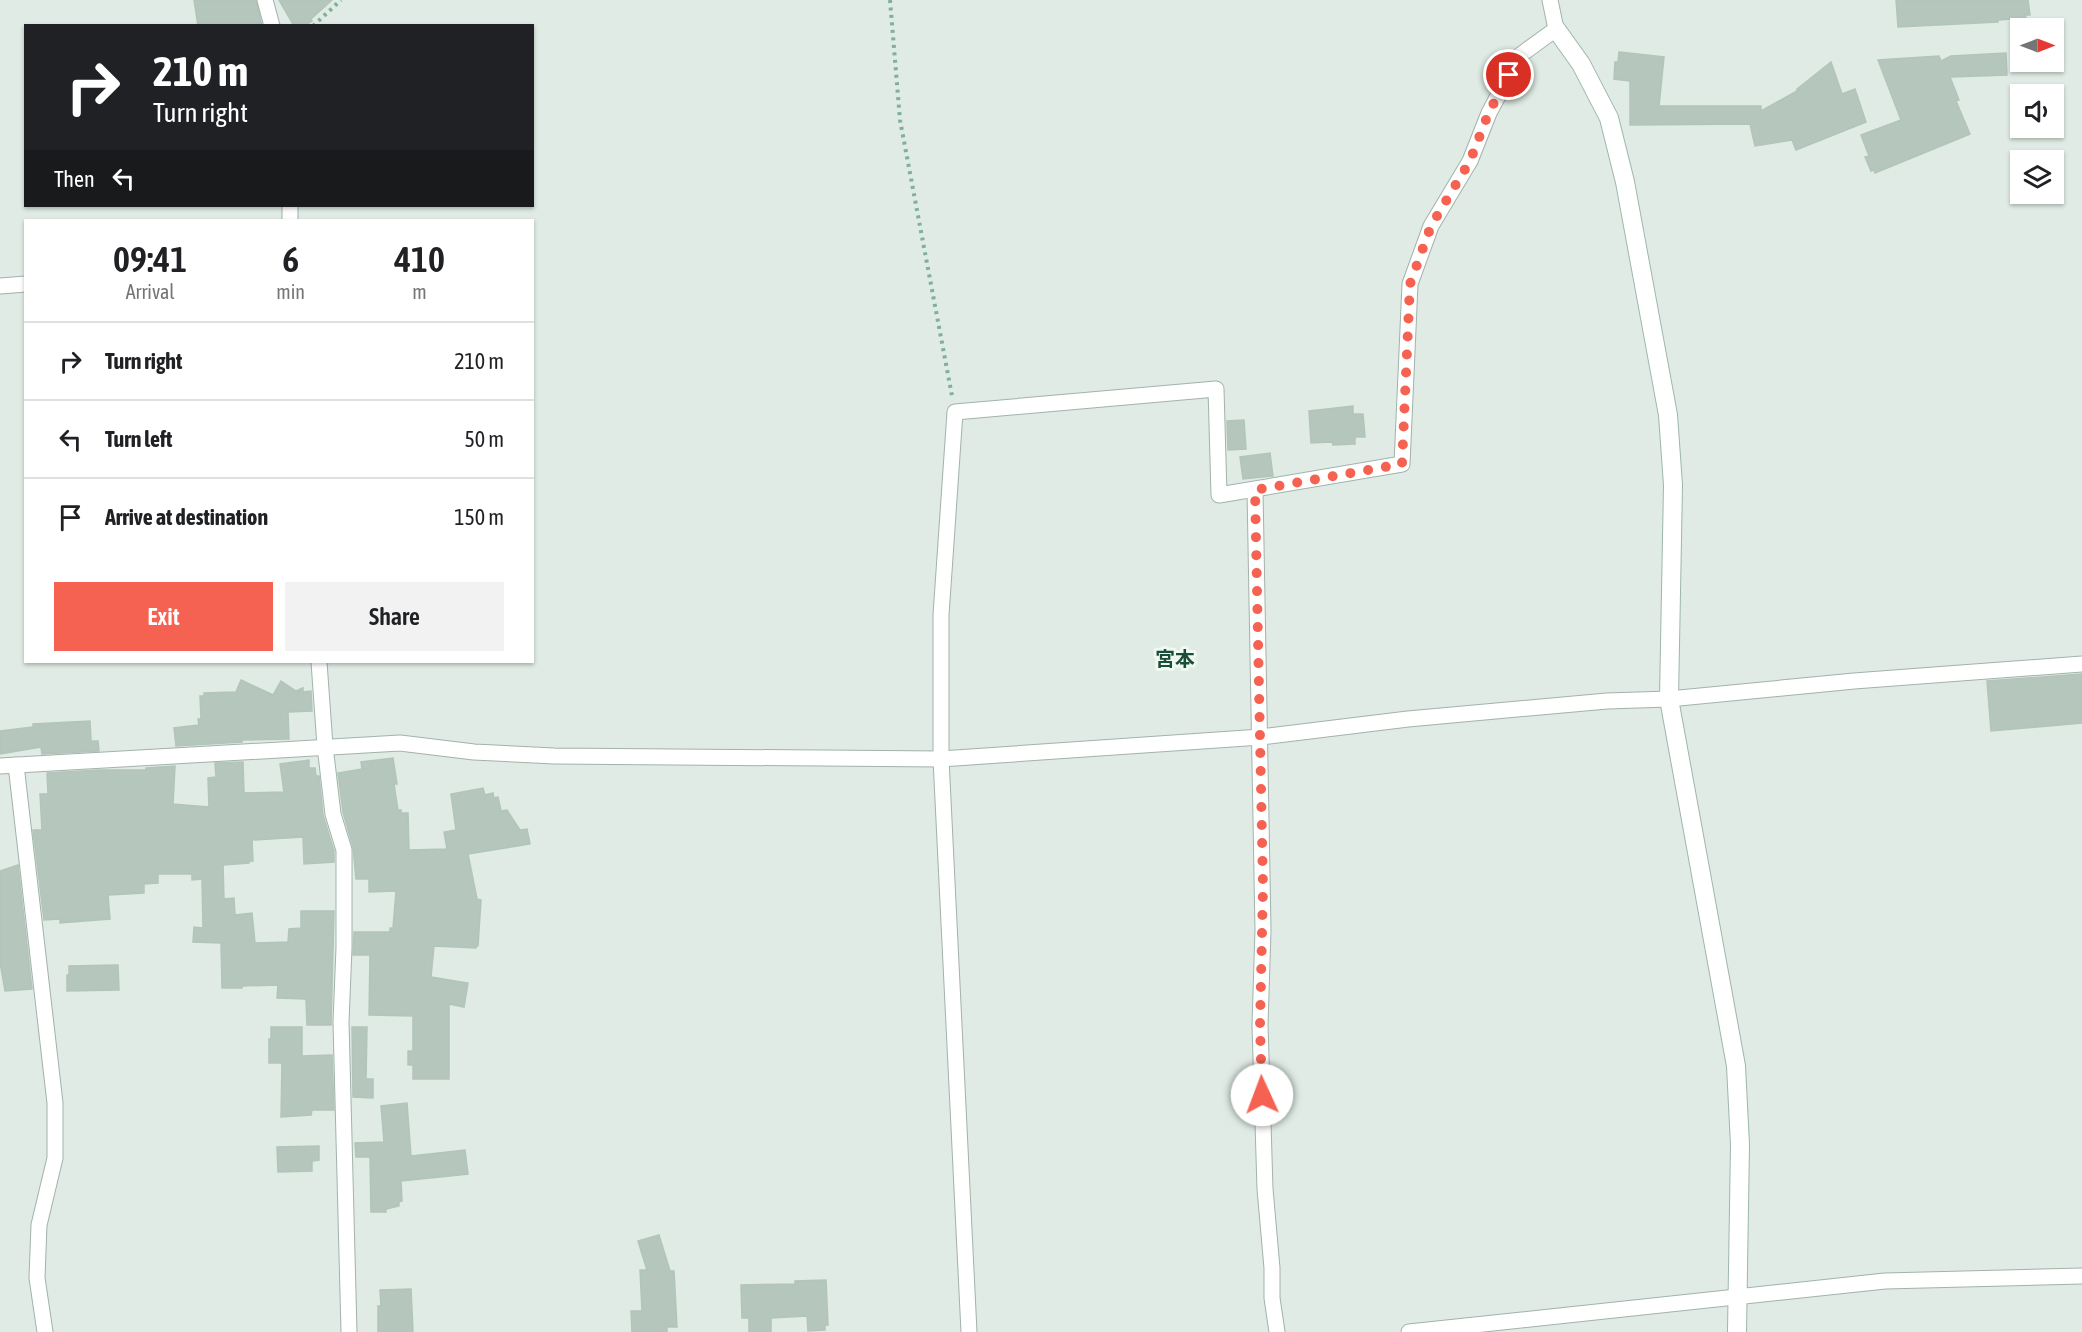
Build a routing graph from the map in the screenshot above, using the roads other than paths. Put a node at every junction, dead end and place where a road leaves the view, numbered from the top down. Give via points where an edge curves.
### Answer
1 (266, 0) edge
2 (1550, 0) edge
3 (272, 24) edge
4 (1556, 29) junction
5 (24, 284) edge
6 (0, 286) edge
7 (1255, 490) junction
8 (319, 663) edge
9 (2082, 664) edge
10 (1669, 699) junction
11 (1261, 737) junction
12 (325, 746) junction
13 (941, 759) junction
14 (16, 765) junction
15 (0, 766) edge
16 (2082, 1276) edge
17 (1738, 1296) junction
18 (45, 1332) edge
19 (349, 1332) edge
20 (969, 1332) edge
21 (1277, 1332) edge
22 (1408, 1332) edge
23 (1737, 1332) edge

1 - 3 street
2 - 4 street
4 - 7 street via 1519,56 1489,112 1470,161 1431,226 1410,284 1402,464
4 - 10 street via 1581,64 1610,118 1668,415 1673,485
5 - 6 street
7 - 11 street
7 - 13 street via 1219,495 1216,389 955,412 941,615
8 - 12 street
9 - 10 street
10 - 11 street via 1408,719
10 - 17 street via 1736,1066 1740,1145
11 - 13 street
11 - 21 street via 1260,1025 1265,1189
12 - 13 street via 400,743 554,756
12 - 14 street
12 - 19 street via 333,814 344,850 341,1022
13 - 20 street
14 - 15 street
14 - 18 street via 55,1103 55,1158 39,1225 38,1278
16 - 17 street via 1885,1281
17 - 22 street
17 - 23 street

